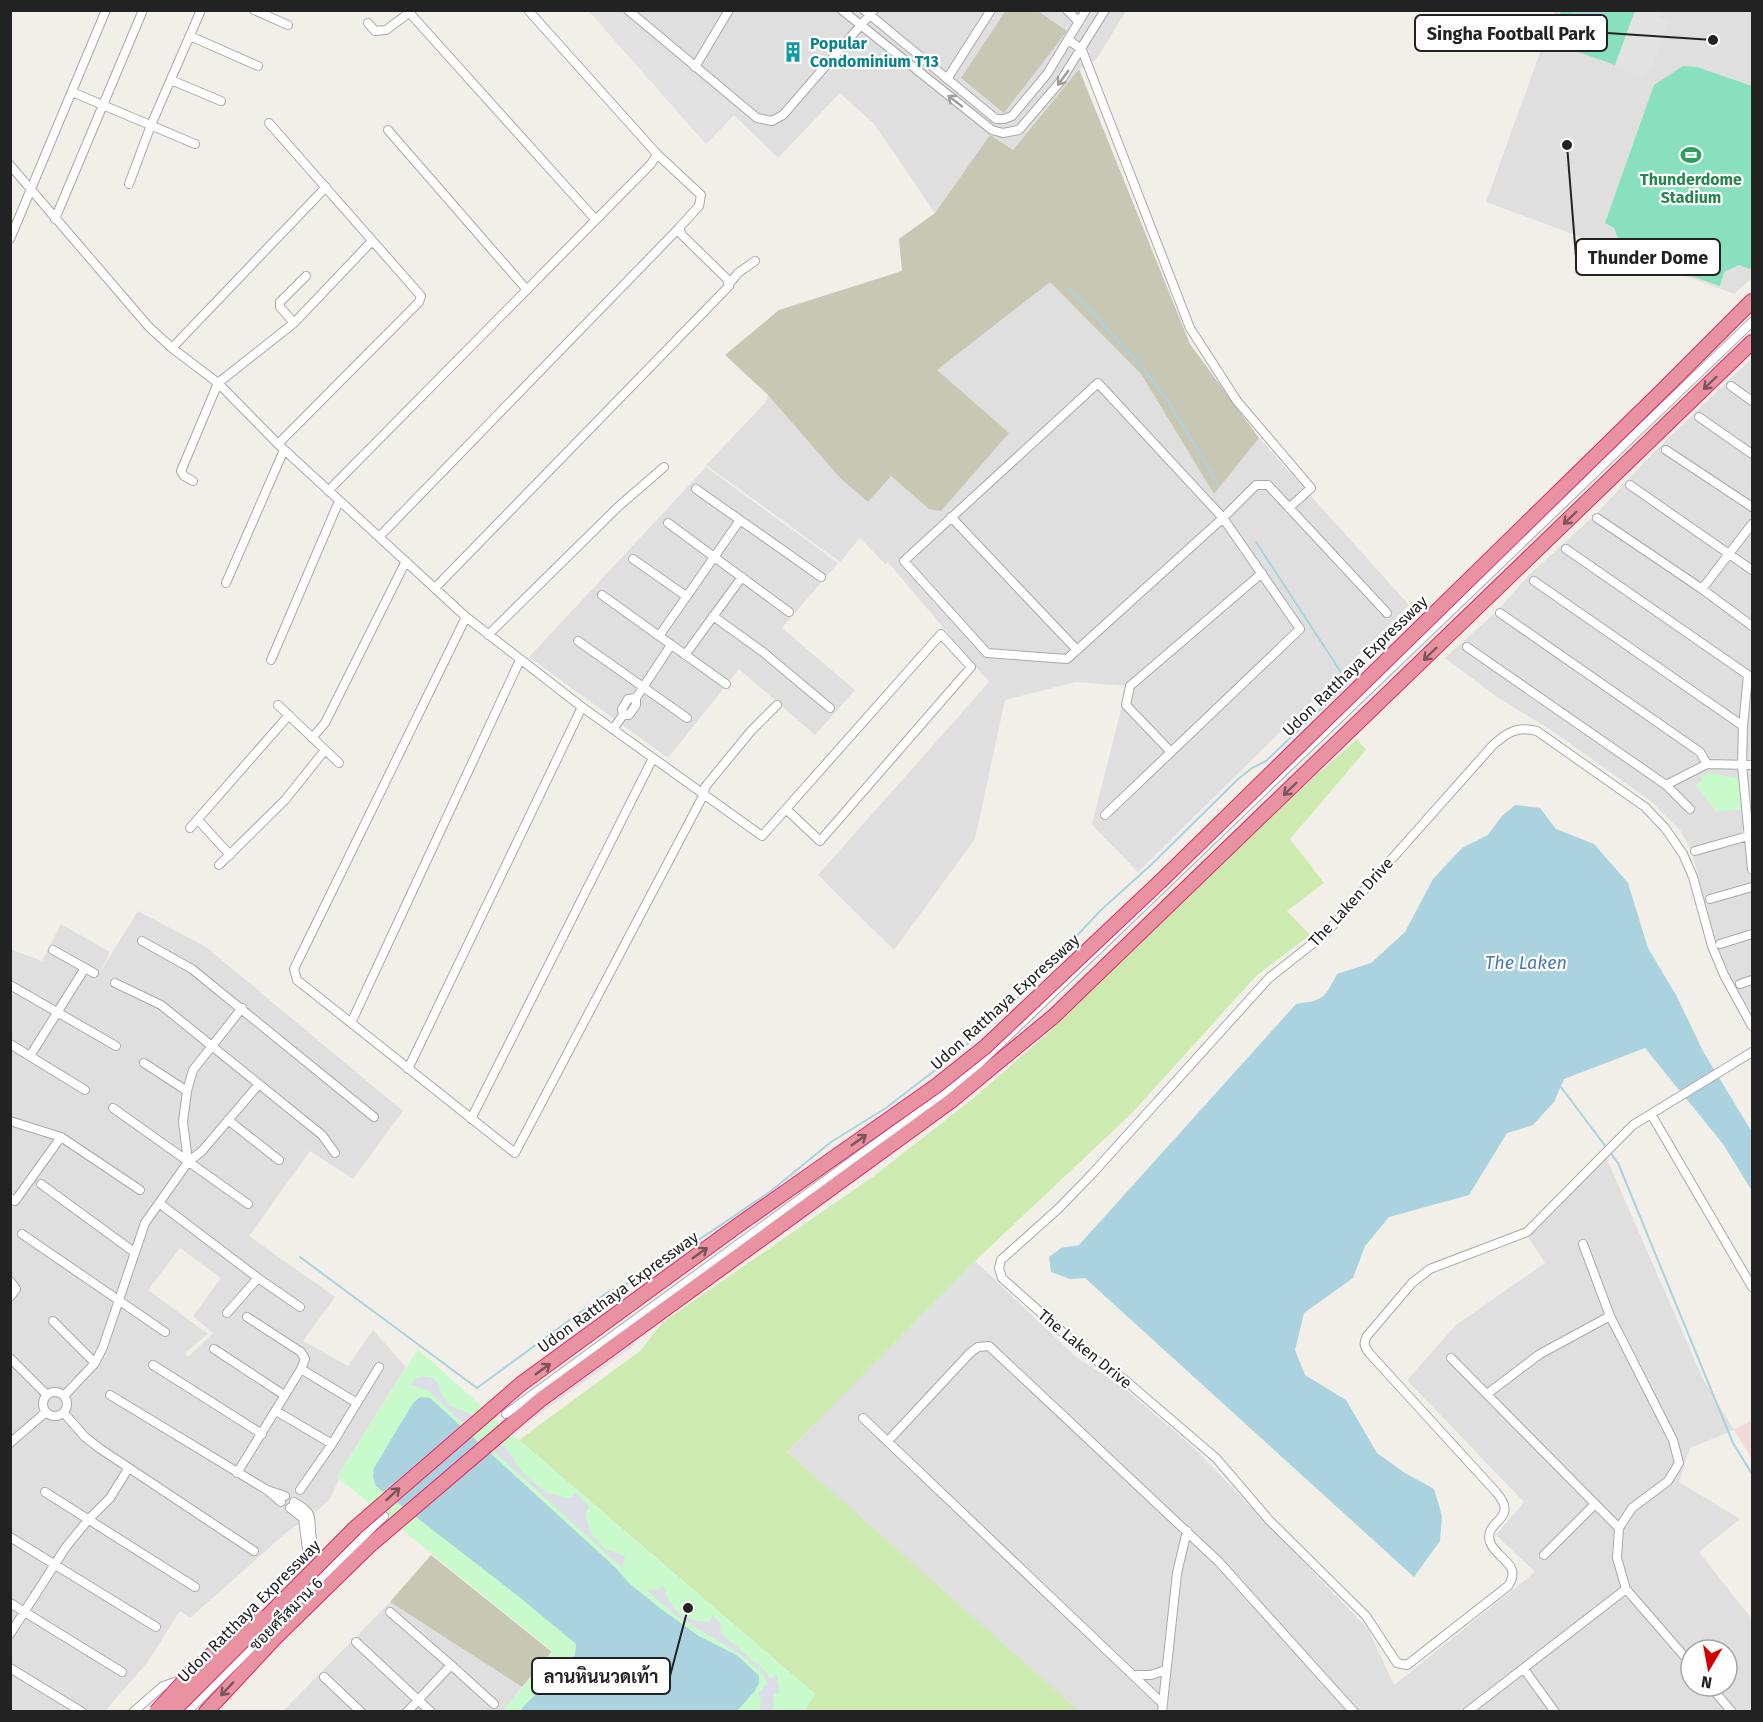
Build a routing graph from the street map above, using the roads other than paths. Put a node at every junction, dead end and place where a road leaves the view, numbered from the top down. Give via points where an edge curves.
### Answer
1 (106, 10) edge
2 (143, 10) edge
3 (201, 10) edge
4 (254, 10) edge
5 (528, 10) edge
6 (628, 10) edge
7 (729, 10) edge
8 (842, 10) edge
9 (991, 10) edge
10 (1067, 10) edge
11 (1086, 10) edge
12 (1105, 10) edge
13 (408, 12) edge
14 (869, 12) edge
15 (368, 22) dead end
16 (1079, 22) junction
17 (288, 25) dead end
18 (861, 27) junction
19 (190, 36) junction
20 (1069, 40) junction
21 (1082, 50) junction
22 (258, 66) dead end
23 (695, 67) junction
24 (947, 79) junction
25 (171, 80) junction
26 (72, 92) junction
27 (221, 101) dead end
28 (103, 105) junction
29 (1004, 119) junction
30 (269, 123) dead end
31 (151, 125) junction
32 (388, 130) dead end
33 (1003, 133) junction
34 (195, 144) dead end
35 (657, 154) junction
36 (10, 165) edge
37 (129, 184) dead end
38 (326, 187) junction
39 (32, 190) junction
40 (55, 219) junction
41 (595, 219) junction
42 (679, 228) junction
43 (10, 239) edge
44 (372, 241) junction
45 (754, 261) dead end
46 (306, 276) dead end
47 (729, 284) junction
48 (527, 290) junction
49 (1752, 301) edge
50 (1752, 322) edge
51 (294, 323) junction
52 (1752, 342) edge
53 (172, 348) junction
54 (218, 383) junction
55 (1731, 386) dead end
56 (1752, 401) edge
57 (1699, 417) dead end
58 (281, 447) junction
59 (1666, 450) dead end
60 (1752, 454) edge
61 (664, 467) dead end
62 (193, 481) dead end
63 (1630, 485) dead end
64 (696, 489) dead end
65 (328, 491) junction
66 (339, 501) junction
67 (1752, 507) edge
68 (1289, 508) junction
69 (951, 517) junction
70 (1223, 518) junction
71 (1597, 518) dead end
72 (740, 520) junction
73 (668, 523) dead end
74 (1752, 524) edge
75 (379, 537) junction
76 (1566, 549) dead end
77 (1728, 554) junction
78 (714, 557) junction
79 (633, 559) dead end
80 (406, 561) junction
81 (1752, 570) edge
82 (1262, 573) junction
83 (742, 577) junction
84 (821, 577) dead end
85 (1534, 581) dead end
86 (226, 583) dead end
87 (435, 588) junction
88 (1702, 589) junction
89 (603, 595) dead end
90 (686, 596) junction
91 (789, 612) dead end
92 (1387, 613) dead end
93 (1500, 614) dead end
94 (713, 616) junction
95 (466, 617) junction
96 (1752, 626) edge
97 (488, 635) junction
98 (659, 636) junction
99 (578, 640) dead end
100 (671, 645) junction
101 (1467, 647) dead end
102 (1077, 650) junction
103 (685, 655) junction
104 (271, 660) dead end
105 (520, 660) junction
106 (726, 684) dead end
107 (643, 687) junction
108 (278, 705) dead end
109 (777, 705) dead end
110 (582, 707) junction
111 (830, 708) dead end
112 (289, 715) junction
113 (687, 718) dead end
114 (1743, 726) junction
115 (613, 729) junction
116 (312, 738) junction
117 (325, 750) junction
118 (1171, 752) junction
119 (653, 758) junction
120 (339, 763) dead end
121 (1707, 764) junction
122 (1742, 765) junction
123 (1752, 765) edge
124 (1666, 785) junction
125 (704, 794) junction
126 (786, 809) junction
127 (1690, 809) dead end
128 (1105, 815) dead end
129 (198, 820) junction
130 (190, 828) dead end
131 (1748, 836) junction
132 (1695, 851) dead end
133 (230, 855) junction
134 (219, 865) dead end
135 (1752, 869) edge
136 (1752, 887) edge
137 (1710, 899) dead end
138 (1752, 934) edge
139 (142, 941) dead end
140 (1720, 944) dead end
141 (53, 950) dead end
142 (85, 968) junction
143 (94, 973) dead end
144 (1752, 980) edge
145 (115, 982) dead end
146 (1740, 984) dead end
147 (10, 985) edge
148 (242, 1008) junction
149 (58, 1013) junction
150 (351, 1023) junction
151 (1752, 1026) edge
152 (10, 1044) edge
153 (116, 1046) dead end
154 (212, 1046) junction
155 (1752, 1053) edge
156 (30, 1056) junction
157 (144, 1063) dead end
158 (408, 1069) junction
159 (259, 1084) junction
160 (85, 1090) dead end
161 (187, 1091) junction
162 (113, 1108) dead end
163 (1651, 1114) junction
164 (374, 1117) dead end
165 (471, 1119) junction
166 (228, 1120) junction
167 (10, 1121) edge
168 (61, 1137) junction
169 (335, 1153) dead end
170 (279, 1160) dead end
171 (188, 1162) junction
172 (42, 1184) dead end
173 (140, 1190) dead end
174 (10, 1198) edge
175 (159, 1203) junction
176 (248, 1204) dead end
177 (22, 1234) dead end
178 (1583, 1245) dead end
179 (134, 1252) junction
180 (258, 1278) junction
181 (10, 1281) edge
182 (1752, 1287) edge
183 (10, 1297) edge
184 (118, 1302) junction
185 (300, 1307) dead end
186 (227, 1313) dead end
187 (1610, 1316) junction
188 (247, 1317) dead end
189 (54, 1321) dead end
190 (165, 1332) dead end
191 (214, 1349) dead end
192 (10, 1358) edge
193 (1451, 1358) dead end
194 (95, 1363) junction
195 (153, 1365) dead end
196 (379, 1367) dead end
197 (301, 1369) junction
198 (1487, 1394) junction
199 (47, 1395) junction
200 (110, 1395) dead end
201 (284, 1395) junction
202 (64, 1396) junction
203 (357, 1402) junction
204 (276, 1411) junction
205 (46, 1413) junction
206 (64, 1413) junction
207 (506, 1414) dead end
208 (863, 1418) dead end
209 (262, 1434) junction
210 (888, 1441) junction
211 (10, 1443) edge
212 (332, 1444) junction
213 (128, 1469) junction
214 (237, 1473) junction
215 (300, 1490) dead end
216 (45, 1492) dead end
217 (283, 1499) dead end
218 (1595, 1504) junction
219 (295, 1507) dead end
220 (384, 1516) dead end
221 (88, 1520) junction
222 (355, 1528) junction
223 (1619, 1528) junction
224 (1187, 1531) junction
225 (10, 1538) edge
226 (254, 1551) dead end
227 (1544, 1555) dead end
228 (54, 1564) junction
229 (328, 1572) junction
230 (195, 1587) dead end
231 (1626, 1589) junction
232 (10, 1603) edge
233 (25, 1612) junction
234 (390, 1612) dead end
235 (156, 1628) dead end
236 (10, 1634) edge
237 (356, 1642) dead end
238 (1679, 1650) edge
239 (451, 1665) junction
240 (10, 1668) edge
241 (1524, 1669) junction
242 (1165, 1670) junction
243 (122, 1672) dead end
244 (1134, 1676) junction
245 (324, 1677) dead end
246 (206, 1692) junction
247 (1720, 1698) edge
248 (418, 1700) junction
249 (1161, 1702) junction
250 (494, 1704) dead end
251 (206, 1711) edge
252 (82, 1712) edge
253 (133, 1712) edge
254 (156, 1712) edge
255 (172, 1712) edge
256 (187, 1712) edge
257 (361, 1712) edge
258 (407, 1712) edge
259 (431, 1712) edge
260 (1162, 1712) edge
261 (1354, 1712) edge
262 (1467, 1712) edge
263 (1555, 1712) edge
264 (1732, 1712) edge

1 - 26 street
2 - 28 street
3 - 19 street
4 - 17 street
5 - 35 street
6 - 23 street
7 - 23 street
8 - 18 street
9 - 24 street
10 - 16 street
11 - 16 street
12 - 21 street
13 - 15 street via 386,30 375,31
13 - 41 street
14 - 18 street
14 - 24 street
16 - 20 street
18 - 23 street via 783,116 772,121 757,118
33 -> 18 street via 992,130
19 - 22 street
19 - 25 street
20 - 21 street
20 - 29 street via 1040,82 1012,116
21 -> 33 street via 1018,130
21 - 68 street via 1190,328 1237,401 1311,488
24 - 29 street via 996,119
25 - 27 street
25 - 31 street
26 - 28 street
26 - 39 street
28 - 31 street
28 - 40 street
29 - 33 street
30 - 38 street
31 - 34 street
31 - 37 street
32 - 48 street
35 - 41 street
35 - 42 street via 701,195 699,206
36 - 39 street
38 - 44 street
38 - 53 street
39 - 40 street
39 - 43 street
40 - 53 street
41 - 48 street
42 - 47 street via 682,236
42 - 75 street
44 - 51 street
44 - 58 street via 421,296 419,302
45 - 47 street
46 - 51 street via 280,302
47 - 87 street
48 - 65 street
222 -> 49 highway, Udon Ratthaya Expressway, bridge via 521,1384 986,1047 1164,878
50 - 207 street via 960,1082
51 - 54 street
52 -> 251 highway via 1054,1016 951,1101 540,1400 368,1547
53 - 54 street
54 - 58 street
54 - 62 street via 182,471
55 - 56 street
57 - 60 street
58 - 65 street
58 - 86 street
59 - 67 street
61 - 97 street
63 - 77 street
64 - 72 street
65 - 66 street
66 - 75 street
66 - 104 street
68 - 70 street via 1268,485 1256,485
68 - 92 street
69 - 70 street via 1098,383
69 - 102 street
69 - 102 street via 904,561 987,652 1067,659
70 - 82 street
70 - 102 street
71 - 88 street
72 - 78 street
72 - 84 street
73 - 78 street
74 - 77 street
75 - 80 street
76 - 114 street via 1748,675
77 - 81 street
77 - 88 street
78 - 83 street
78 - 90 street
79 - 90 street
80 - 87 street
80 - 116 street via 326,723
82 - 118 street via 1300,629
82 - 118 street via 1130,686 1125,705
83 - 91 street
83 - 94 street
85 - 114 street
87 - 95 street
88 - 96 street
89 - 98 street
90 - 98 street
93 - 121 street via 1700,752
94 - 103 street
94 - 111 street via 764,652
95 - 97 street
95 - 150 street via 294,969 297,980
97 - 105 street
98 - 100 street
99 - 107 street
100 - 103 street
100 - 107 street
101 - 124 street
103 - 106 street
105 - 110 street
105 - 150 street
107 - 113 street
107 - 115 street via 629,715 623,715
108 - 112 street
109 - 125 street via 710,780
110 - 115 street
110 - 158 street
112 - 116 street
112 - 129 street
114 - 122 street
115 - 119 street
116 - 117 street
117 - 120 street
117 - 133 street via 285,800
118 - 128 street
119 - 125 street
119 - 165 street
121 - 122 street
121 - 124 street
122 - 123 street
122 - 131 street
124 - 127 street
125 - 126 street via 762,836
125 - 165 street via 515,1153
126 - 126 street via 918,660 941,634 971,667 820,840
129 - 130 street
129 - 133 street
131 - 132 street
131 - 135 street
133 - 134 street
136 - 137 street
138 - 140 street
139 - 148 street via 192,969
141 - 142 street
142 - 143 street
142 - 149 street
144 - 146 street
145 - 154 street via 161,1005
147 - 149 street
148 - 154 street
148 - 164 street
149 - 153 street
149 - 156 street
150 - 158 street
151 - 163 street, The Laken Drive via 1712,946 1683,854 1665,828 1645,807 1537,731 1509,731 1326,933 1269,978 1092,1174 1001,1260 999,1268 1002,1278 1087,1354 1125,1380 1216,1458 1269,1520 1366,1616 1397,1663 1407,1665 1508,1586 1511,1567 1490,1542 1490,1531 1506,1508 1496,1492 1365,1349 1364,1342 1412,1283 1430,1269 1527,1232 1633,1125
152 - 156 street
154 - 159 street
154 - 161 street via 193,1070
155 - 163 street, The Laken Drive
156 - 160 street
157 - 161 street
158 - 165 street
159 - 166 street
159 - 169 street via 322,1135
161 - 171 street via 183,1122
162 - 171 street
163 - 182 street
166 - 170 street
166 - 171 street
167 - 168 street
168 - 173 street
168 - 174 street via 15,1201
171 - 175 street
171 - 176 street
172 - 179 street
175 - 179 street via 145,1223
175 - 180 street
177 - 184 street
178 - 187 street
179 - 184 street
180 - 185 street
180 - 186 street
181 - 183 street via 16,1289
184 - 190 street
184 - 194 street
187 - 198 street via 1540,1354
187 - 223 street via 1673,1440 1679,1463 1668,1481 1632,1508
188 - 197 street via 303,1354
189 - 194 street
191 - 201 street
192 - 199 street
193 - 198 street
194 - 202 street
195 - 209 street
196 - 203 street
197 - 201 street
197 - 203 street
198 - 218 street
199 - 202 street via 56,1392
199 - 205 street via 43,1404
200 - 214 street
201 - 204 street
202 - 206 street via 68,1405
203 - 212 street
204 - 209 street
204 - 212 street
205 - 206 street
205 - 211 street
206 - 213 street via 85,1437
208 - 210 street
209 - 214 street
210 - 224 street via 970,1353 989,1346
210 - 244 street
212 - 215 street
213 - 221 street via 111,1498
213 - 226 street
214 - 217 street
216 - 221 street
218 - 223 street
218 - 227 street
219 - 229 street via 307,1511 311,1518 312,1542
220 - 229 street, ซอยศรีสมาน 6
221 - 228 street
221 - 230 street
222 - 254 highway, bridge via 192,1672
222 - 255 highway, Udon Ratthaya Expressway, bridge
223 - 231 street via 1617,1558
224 - 242 street via 1177,1573
224 - 261 street
225 - 228 street
228 - 233 street
228 - 235 street
229 - 246 street, ซอยศรีสมาน 6
231 - 238 street
231 - 241 street
232 - 233 street
233 - 236 street
233 - 243 street
234 - 239 street
237 - 248 street
239 - 248 street
239 - 250 street
240 - 252 street
241 - 262 street
241 - 263 street
242 - 244 street
242 - 249 street
244 - 249 street
245 - 257 street
246 - 253 street via 194,1681 173,1682
246 - 256 street, ซอยศรีสมาน 6
247 - 264 street
248 - 258 street
248 - 259 street
249 - 260 street

